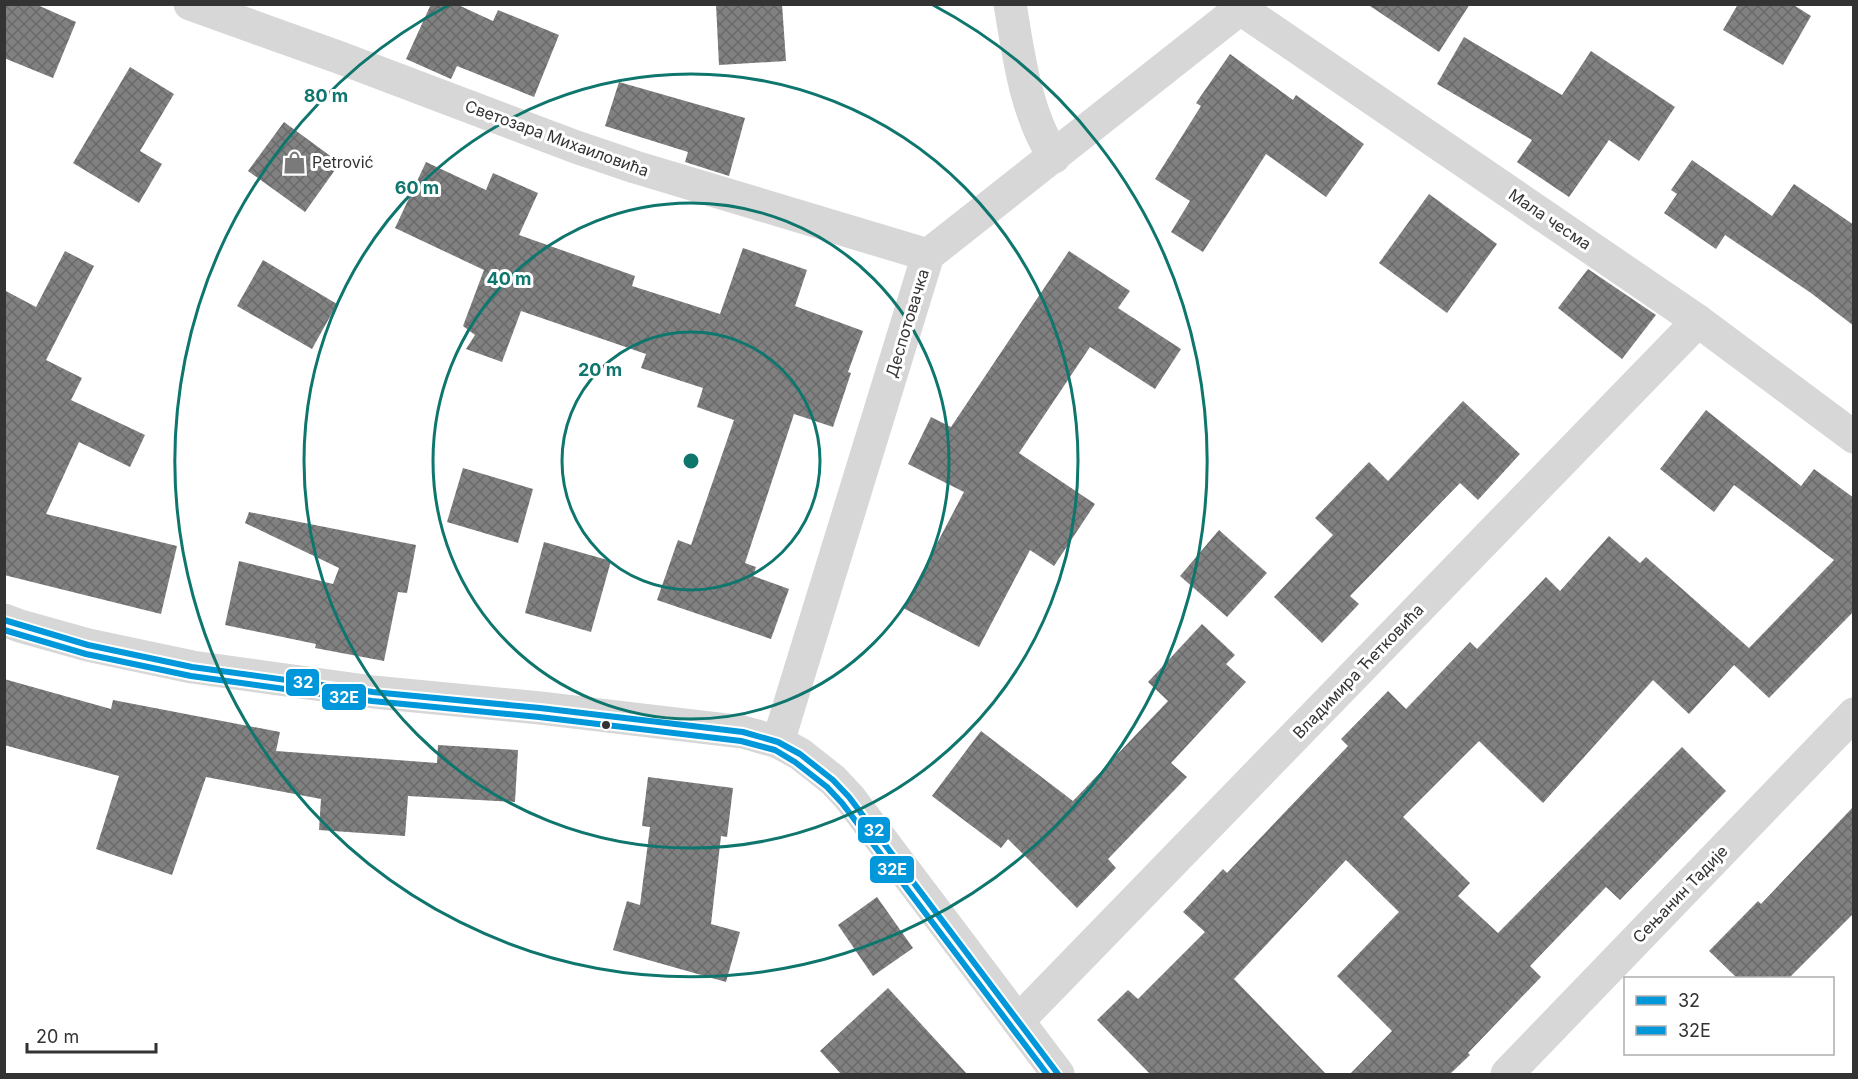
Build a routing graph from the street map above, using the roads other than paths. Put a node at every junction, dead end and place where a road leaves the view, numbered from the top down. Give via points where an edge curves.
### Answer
1 (190, 4) edge
2 (1010, 4) edge
3 (1244, 7) edge
4 (1054, 157) junction
5 (928, 255) junction
6 (1698, 321) junction
7 (1854, 437) edge
8 (4, 620) edge
9 (1854, 714) edge
10 (778, 742) junction
11 (1018, 1021) junction
12 (1058, 1074) edge
13 (1507, 1074) edge

1 - 5 street, Светозара Михаиловића via 586,150
2 - 4 street via 1033,117
3 - 4 street, Деспотовачка
3 - 6 street, Мала чесма
4 - 5 street, Деспотовачка
5 - 10 street, Деспотовачка
6 - 7 street, Мала чесма
6 - 11 street, Владимира Ћетковића
8 - 10 street via 88,645 192,667 373,692 743,732
9 - 13 street, Сењанин Тадије
10 - 11 street via 800,754 849,797
11 - 12 street

